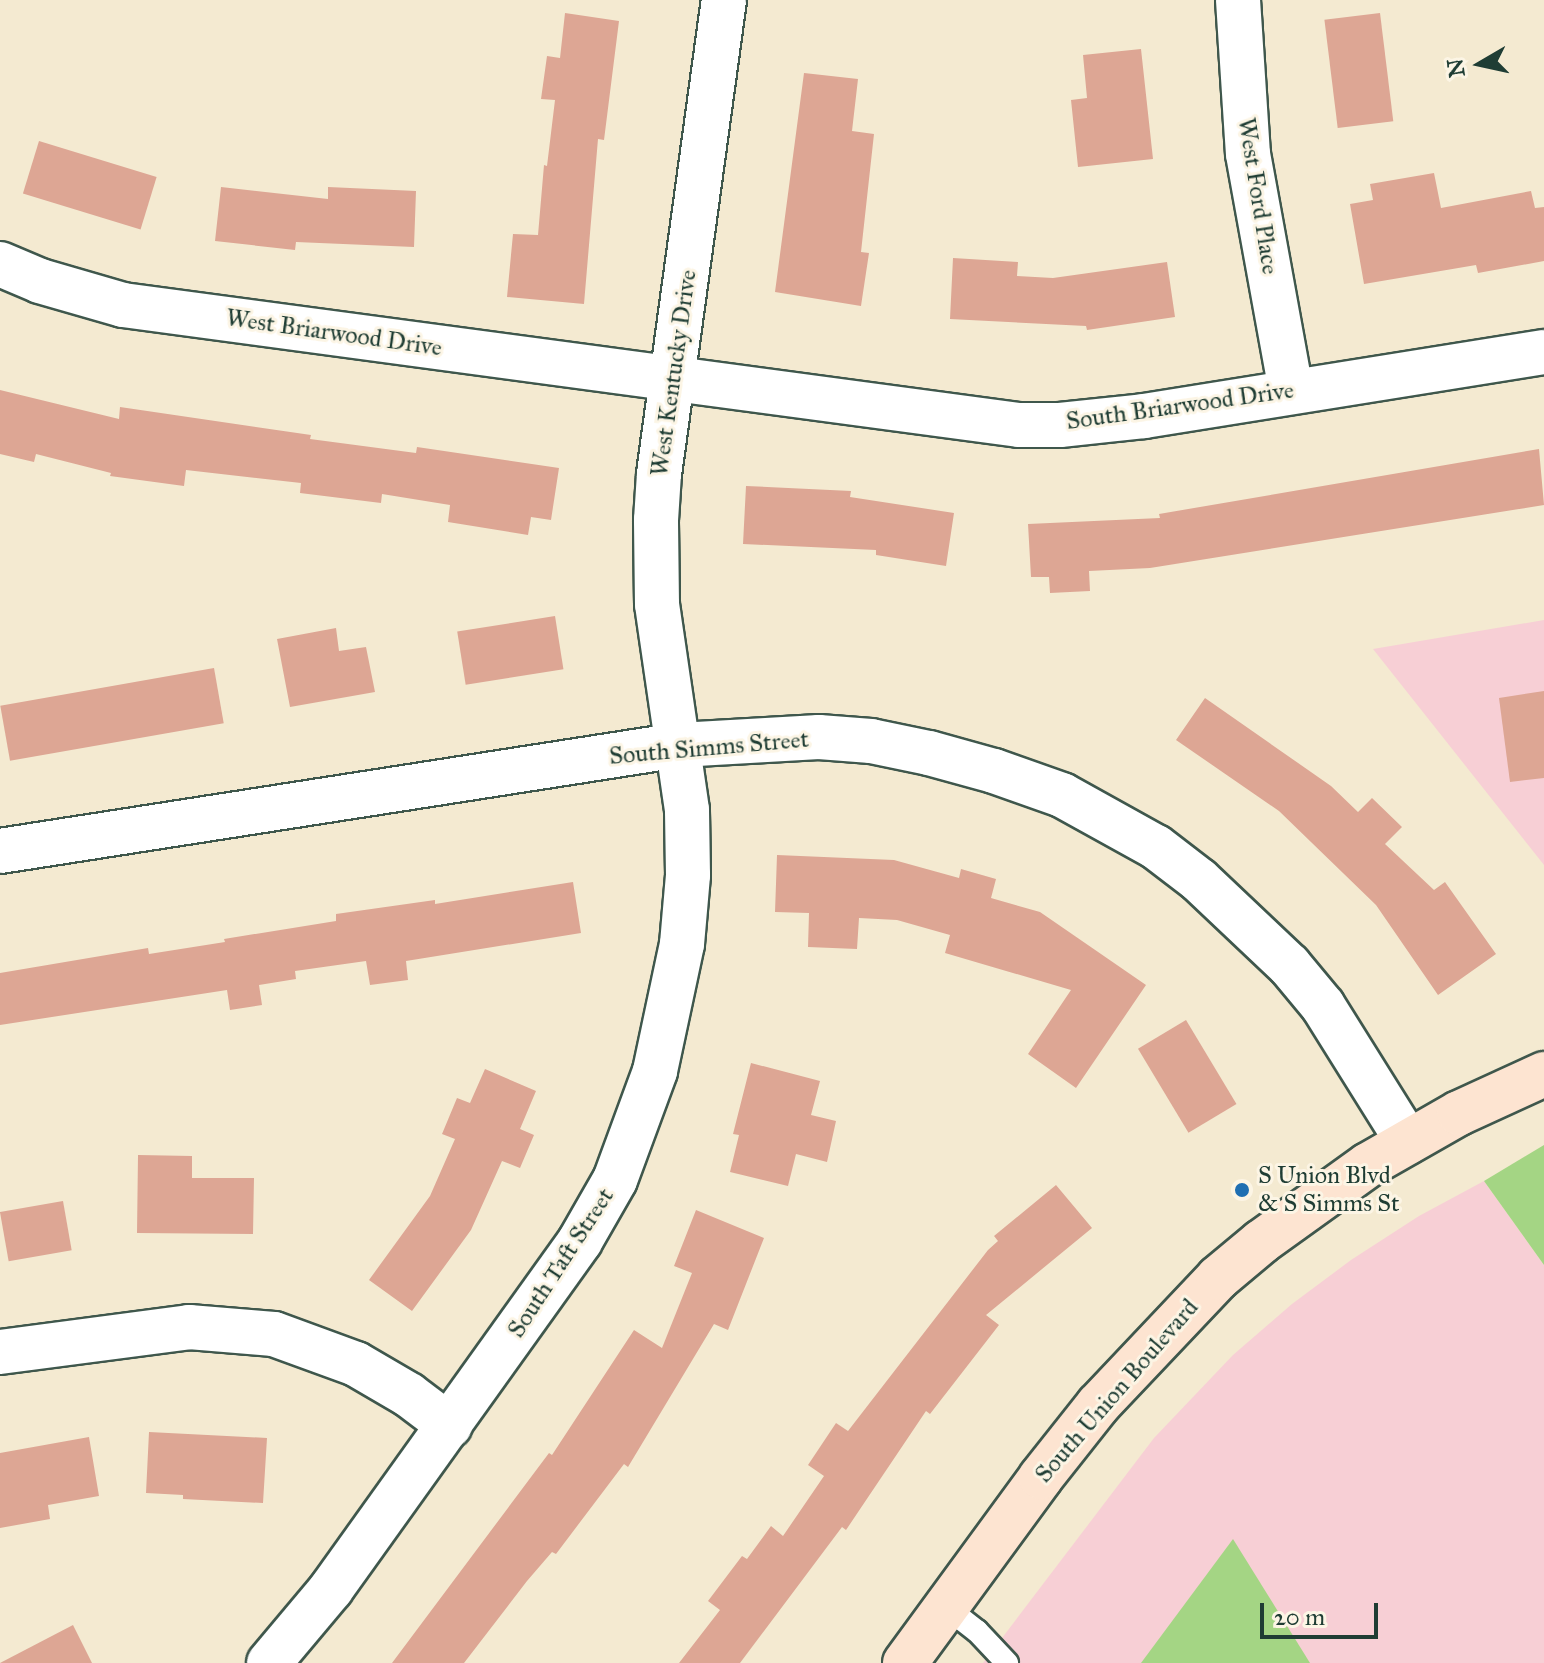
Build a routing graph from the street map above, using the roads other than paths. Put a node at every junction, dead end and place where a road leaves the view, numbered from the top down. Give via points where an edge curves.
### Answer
1 (724, 0) edge
2 (1238, 0) edge
3 (0, 264) edge
4 (1544, 352) edge
5 (673, 377) junction
6 (1291, 390) junction
7 (679, 745) junction
8 (0, 851) edge
9 (1544, 1074) edge
10 (1408, 1142) junction
11 (0, 1352) edge
12 (450, 1426) junction
13 (946, 1607) junction
14 (269, 1663) edge
15 (905, 1663) edge
16 (1007, 1663) edge

1 - 5 street, West Kentucky Drive
2 - 6 street, West Ford Place via 1248,154
3 - 5 street, West Briarwood Drive via 123,305
4 - 6 street, South Briarwood Drive
5 - 6 street, South Briarwood Drive via 1019,425 1101,421
5 - 7 street, West Kentucky Drive via 654,561
7 - 8 street, South Simms Street
7 - 10 street, South Simms Street via 819,737 871,741 994,771 1108,818 1199,880 1289,965 1323,1006
7 - 12 street, South Taft Street via 687,810 685,916 670,1013 650,1086 615,1180 580,1241
9 - 10 main road, South Union Boulevard
10 - 13 main road, South Union Boulevard via 1261,1242 1179,1315 1098,1405
11 - 12 street via 189,1327 274,1334 356,1364
12 - 14 street, South Taft Street via 331,1589
13 - 15 main road, South Union Boulevard
13 - 16 lane

